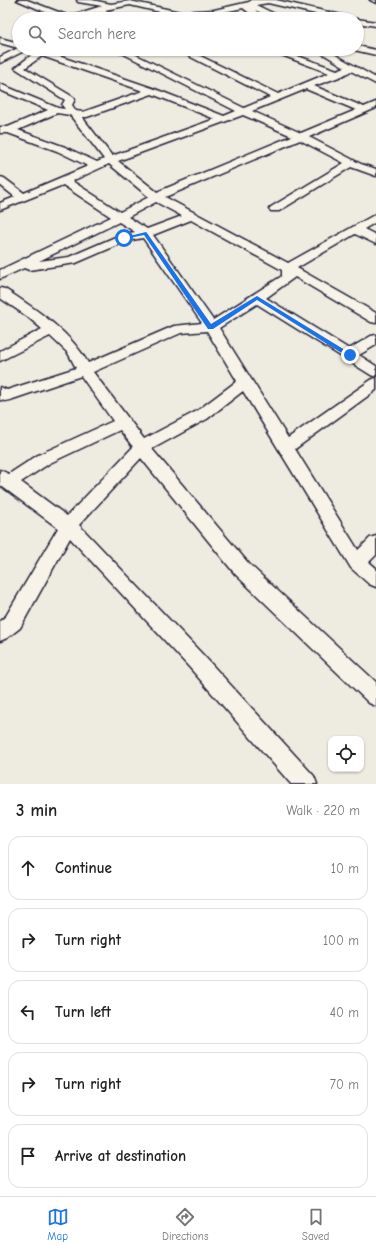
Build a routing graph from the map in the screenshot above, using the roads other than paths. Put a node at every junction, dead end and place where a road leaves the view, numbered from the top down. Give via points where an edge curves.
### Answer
1 (21, 0) edge
2 (81, 0) edge
3 (125, 0) edge
4 (268, 0) edge
5 (251, 3) edge
6 (111, 6) junction
7 (98, 10) junction
8 (51, 12) edge
9 (92, 12) edge
10 (102, 12) edge
11 (171, 12) edge
12 (214, 12) edge
13 (252, 12) edge
14 (268, 12) edge
15 (318, 12) edge
16 (364, 22) edge
17 (376, 24) edge
18 (0, 40) edge
19 (12, 44) edge
20 (364, 50) edge
21 (376, 53) edge
22 (12, 54) edge
23 (30, 56) edge
24 (50, 56) edge
25 (132, 56) edge
26 (193, 56) edge
27 (289, 56) edge
28 (332, 56) edge
29 (0, 60) edge
30 (353, 67) junction
31 (339, 74) junction
32 (376, 81) edge
33 (307, 86) junction
34 (1, 88) edge
35 (152, 91) junction
36 (279, 98) junction
37 (376, 105) edge
38 (56, 110) junction
39 (364, 110) junction
40 (243, 112) junction
41 (75, 114) junction
42 (224, 119) junction
43 (5, 130) edge
44 (300, 136) junction
45 (110, 160) junction
46 (351, 163) junction
47 (97, 166) junction
48 (376, 173) edge
49 (0, 180) edge
50 (64, 181) junction
51 (156, 197) junction
52 (23, 198) junction
53 (0, 207) edge
54 (275, 209) dead end
55 (191, 216) junction
56 (120, 217) junction
57 (376, 217) edge
58 (355, 229) junction
59 (146, 234) junction
60 (376, 240) edge
61 (14, 268) junction
62 (288, 268) junction
63 (0, 275) edge
64 (0, 292) edge
65 (257, 298) junction
66 (376, 318) edge
67 (211, 327) junction
68 (51, 330) junction
69 (376, 339) edge
70 (350, 355) junction
71 (0, 357) edge
72 (85, 370) junction
73 (376, 372) edge
74 (245, 382) junction
75 (376, 383) edge
76 (0, 392) edge
77 (123, 423) junction
78 (142, 447) junction
79 (285, 448) junction
80 (4, 479) edge
81 (68, 526) junction
82 (376, 543) edge
83 (357, 563) junction
84 (376, 580) edge
85 (0, 632) edge
86 (376, 696) edge
87 (306, 784) edge

1 - 8 street
2 - 6 street
3 - 6 street
4 - 5 street
4 - 15 street
5 - 12 street
5 - 13 street via 247,8
5 - 14 street
6 - 7 street
6 - 11 street via 130,3
7 - 9 street
7 - 10 street
16 - 17 street
18 - 19 street
20 - 21 street
22 - 29 street
23 - 41 street via 19,68 70,99 68,105
24 - 35 street
25 - 40 street
26 - 36 street
27 - 31 street
28 - 30 street
30 - 31 street
30 - 32 street
31 - 33 street
33 - 36 street
33 - 39 street
34 - 38 street
35 - 41 street via 84,115
35 - 42 street
36 - 40 street
37 - 39 street
38 - 41 street
38 - 43 street
39 - 44 street
40 - 42 street
40 - 44 street
41 - 45 street
42 - 45 street
43 - 47 street via 61,149
44 - 46 street
44 - 51 street
45 - 47 street
45 - 51 street
46 - 48 street
46 - 54 street
47 - 50 street
49 - 52 street
50 - 52 street
50 - 56 street
51 - 55 street
51 - 56 street
52 - 53 street
55 - 59 street
55 - 62 street
56 - 59 street
56 - 61 street
57 - 58 street
58 - 60 street
58 - 62 street
59 - 61 street via 124,238 72,260
59 - 67 street
61 - 63 street
62 - 65 street via 289,277
62 - 66 street
64 - 68 street via 33,314
65 - 67 street
65 - 70 street
67 - 72 street via 179,329
67 - 74 street
68 - 71 street
68 - 72 street via 74,351
69 - 70 street
70 - 73 street
72 - 76 street via 5,396
72 - 77 street
74 - 78 street via 202,415
74 - 79 street
75 - 79 street
77 - 78 street
77 - 80 street
78 - 81 street
78 - 86 street via 242,569
79 - 83 street
80 - 81 street
81 - 85 street via 13,622
81 - 87 street via 197,662
82 - 83 street
83 - 84 street

